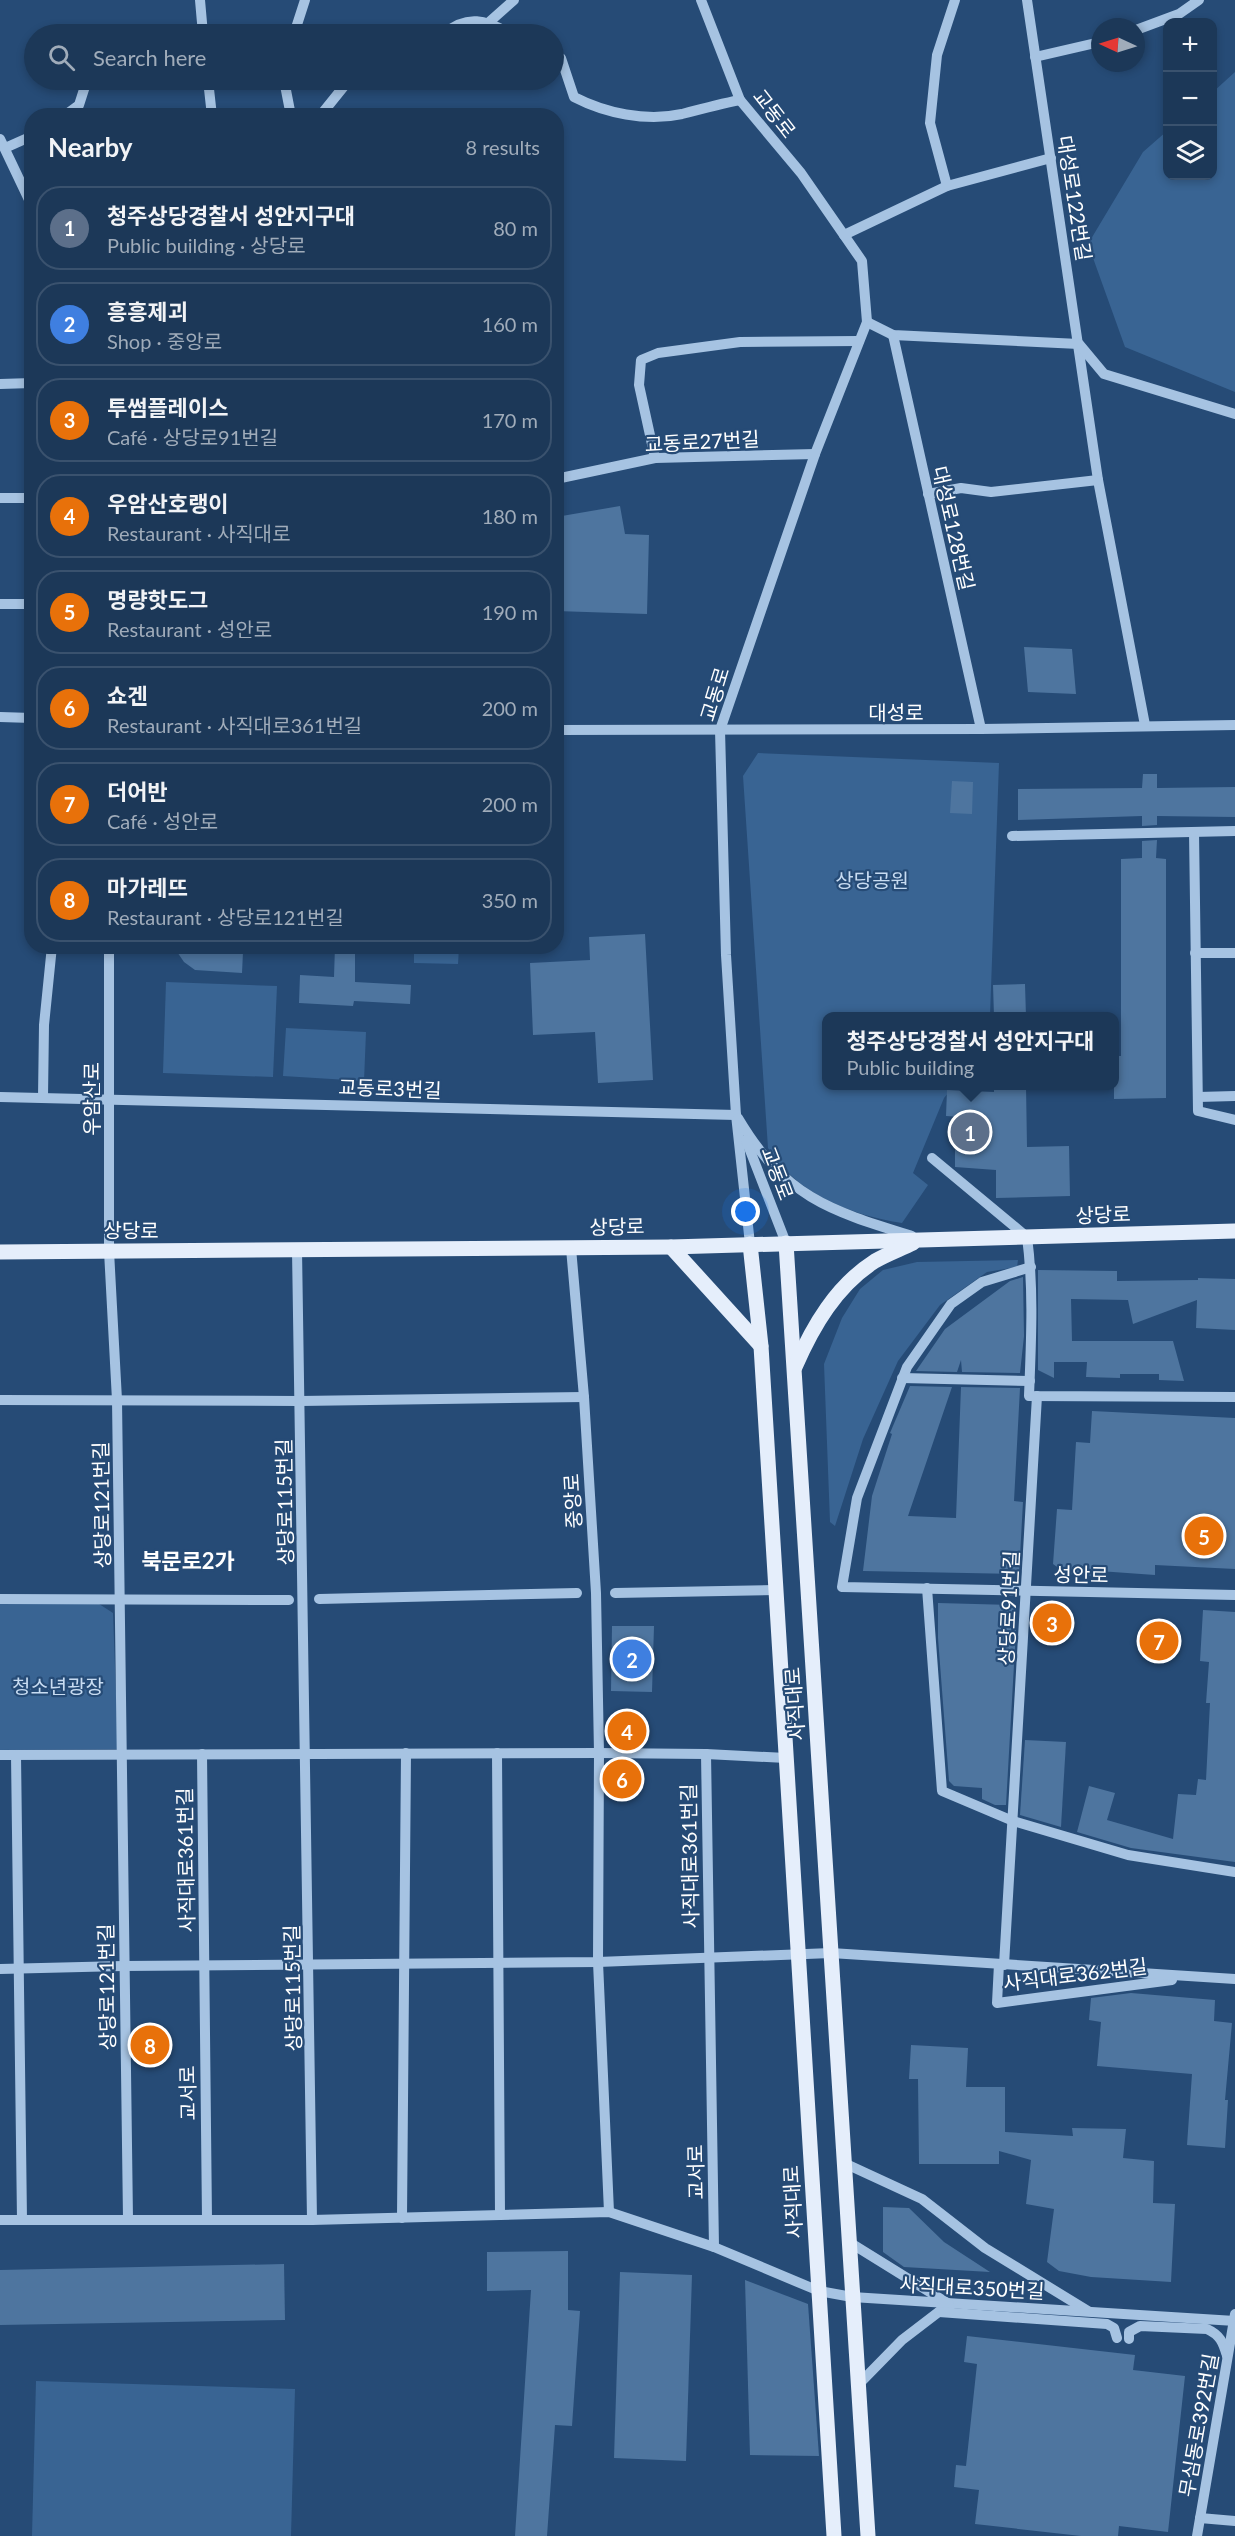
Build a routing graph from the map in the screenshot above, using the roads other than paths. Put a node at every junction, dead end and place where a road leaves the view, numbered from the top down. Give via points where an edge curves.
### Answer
1 (200, 0) edge
2 (305, 0) edge
3 (514, 0) edge
4 (701, 0) edge
5 (955, 0) edge
6 (1027, 0) edge
7 (1199, 0) edge
8 (202, 24) edge
9 (297, 24) edge
10 (456, 24) edge
11 (487, 24) joint
12 (1145, 27) edge
13 (1091, 44) edge
14 (1035, 57) junction
15 (564, 67) edge
16 (84, 90) edge
17 (209, 90) edge
18 (286, 90) edge
19 (341, 90) edge
20 (740, 100) junction
21 (75, 108) edge
22 (211, 108) edge
23 (289, 108) edge
24 (326, 108) edge
25 (24, 138) edge
26 (2, 143) edge
27 (1051, 158) junction
28 (947, 186) junction
29 (24, 189) edge
30 (844, 235) junction
31 (867, 322) junction
32 (893, 335) junction
33 (860, 341) junction
34 (1079, 344) junction
35 (24, 383) edge
36 (0, 384) edge
37 (1235, 414) edge
38 (815, 453) junction
39 (655, 458) junction
40 (564, 477) edge
41 (1098, 480) junction
42 (928, 494) junction
43 (0, 498) edge
44 (24, 498) edge
45 (0, 604) edge
46 (24, 604) edge
47 (0, 717) edge
48 (24, 718) edge
49 (1145, 725) junction
50 (1235, 725) edge
51 (981, 729) junction
52 (564, 730) edge
53 (720, 730) junction
54 (1235, 831) edge
55 (1194, 832) junction
56 (1012, 836) dead end
57 (1195, 953) junction
58 (1235, 953) edge
59 (51, 954) edge
60 (110, 954) edge
61 (1235, 1096) edge
62 (0, 1097) edge
63 (43, 1097) junction
64 (1198, 1097) junction
65 (110, 1098) junction
66 (736, 1115) junction
67 (1235, 1120) edge
68 (932, 1158) dead end
69 (1235, 1231) edge
70 (1027, 1237) junction
71 (921, 1240) junction
72 (750, 1244) junction
73 (786, 1244) junction
74 (670, 1247) junction
75 (571, 1248) junction
76 (297, 1250) junction
77 (109, 1251) junction
78 (0, 1252) edge
79 (1031, 1267) junction
80 (761, 1346) junction
81 (794, 1370) junction
82 (902, 1378) junction
83 (1030, 1381) junction
84 (584, 1396) junction
85 (1037, 1396) junction
86 (1235, 1398) edge
87 (0, 1400) edge
88 (117, 1400) junction
89 (300, 1401) junction
90 (927, 1588) junction
91 (776, 1590) junction
92 (1027, 1590) junction
93 (576, 1593) dead end
94 (615, 1593) dead end
95 (1235, 1595) edge
96 (0, 1599) edge
97 (319, 1599) dead end
98 (121, 1600) junction
99 (289, 1600) dead end
100 (496, 1753) junction
101 (599, 1753) junction
102 (121, 1754) junction
103 (202, 1754) junction
104 (306, 1754) junction
105 (406, 1754) junction
106 (706, 1754) junction
107 (0, 1755) edge
108 (16, 1755) junction
109 (786, 1758) junction
110 (1013, 1821) junction
111 (1235, 1872) edge
112 (831, 1953) junction
113 (798, 1955) junction
114 (709, 1958) junction
115 (598, 1962) junction
116 (498, 1963) junction
117 (1002, 1964) junction
118 (402, 1965) junction
119 (123, 1966) junction
120 (204, 1966) junction
121 (310, 1966) junction
122 (0, 1969) edge
123 (19, 1969) junction
124 (1196, 1977) junction
125 (1235, 1979) edge
126 (711, 2097) joint
127 (844, 2163) junction
128 (609, 2212) junction
129 (500, 2215) junction
130 (402, 2218) junction
131 (128, 2219) junction
132 (0, 2220) edge
133 (22, 2220) junction
134 (207, 2220) junction
135 (312, 2220) junction
136 (849, 2242) junction
137 (714, 2247) junction
138 (819, 2291) junction
139 (852, 2297) junction
140 (949, 2304) junction
141 (939, 2312) junction
142 (1090, 2312) junction
143 (1235, 2314) edge
144 (1235, 2320) edge
145 (1228, 2358) junction
146 (858, 2385) junction
147 (1200, 2518) junction
148 (1235, 2521) edge
149 (834, 2536) edge
150 (868, 2536) edge
151 (1197, 2536) edge

1 - 8 street
2 - 9 street
3 - 11 street
4 - 20 street, 교동로
5 - 28 street via 937,55 930,123
6 - 14 street, 대성로122번길
7 - 12 street via 1179,14
10 - 11 street
13 - 14 street
14 - 27 street, 대성로122번길
15 - 20 street via 574,97 591,106 635,116 680,114
16 - 21 street
17 - 22 street
18 - 23 street
19 - 24 street
20 - 30 street, 교동로 via 801,173
25 - 26 street
26 - 29 street
27 - 28 street
27 - 34 street, 대성로122번길
28 - 30 street
30 - 31 street, 교동로 via 862,261
31 - 32 street
31 - 33 street, 교동로
32 - 34 street
32 - 42 street, 대성로128번길
33 - 38 street, 교동로
33 - 39 street via 740,342 658,353 641,360 639,385
34 - 37 street via 1104,374
34 - 41 street, 대성로122번길
35 - 36 street
38 - 39 street, 교동로27번길
38 - 53 street, 교동로
39 - 40 street, 교동로27번길
41 - 42 street via 991,492 961,488
41 - 49 street, 대성로122번길
42 - 51 street, 대성로128번길
43 - 44 street
45 - 46 street
47 - 48 street
49 - 50 street, 대성로
49 - 51 street, 대성로
51 - 53 street, 대성로
52 - 53 street, 대성로
53 - 66 street, 교동로 via 726,955
54 - 55 street
55 - 56 street
55 - 57 street
57 - 58 street
57 - 64 street
59 - 63 street via 44,1025
60 - 65 street, 우암산로
61 - 64 street
62 - 63 street, 교동로3번길
63 - 65 street, 교동로3번길
64 - 67 street via 1198,1111
65 - 66 street, 교동로3번길
65 - 77 street, 우암산로
66 - 71 street via 768,1163 798,1189 856,1219
66 - 72 street, 교동로
66 - 73 street, 교동로
68 - 70 street
69 - 70 main road, 상당로
70 - 71 main road, 상당로
70 - 79 street, 상당로91번길
71 - 73 main road, 상당로
71 - 81 main road via 876,1260 843,1288 812,1329
72 - 73 main road, 상당로
72 - 74 main road, 상당로
72 - 80 main road, 사직대로
73 - 81 main road, 사직대로
74 - 75 main road, 상당로
74 - 80 main road
75 - 76 main road, 상당로
75 - 84 street, 중앙로
76 - 77 main road, 상당로
76 - 89 street, 상당로115번길
77 - 78 main road, 상당로
77 - 88 street, 상당로121번길
79 - 82 street via 982,1282 951,1304
79 - 83 street, 상당로91번길
80 - 91 main road, 사직대로
81 - 112 main road, 사직대로
82 - 83 street
82 - 90 street, 성안로 via 857,1498 842,1587
83 - 85 street, 상당로91번길 via 1029,1396
84 - 89 street
84 - 101 street, 중앙로 via 596,1593
85 - 86 street
85 - 92 street, 상당로91번길
87 - 88 street
88 - 89 street
88 - 98 street, 상당로121번길
89 - 104 street, 상당로115번길
90 - 92 street, 성안로
90 - 110 street via 942,1791
91 - 94 street
91 - 109 main road, 사직대로
92 - 95 street, 성안로
92 - 110 street, 상당로91번길
93 - 97 street
96 - 98 street
98 - 99 street
98 - 102 street, 상당로121번길
100 - 101 street
100 - 105 street
100 - 116 street
101 - 106 street, 사직대로
101 - 115 street
102 - 103 street
102 - 108 street
102 - 119 street, 상당로121번길
103 - 104 street
103 - 120 street, 사직대로361번길
104 - 105 street
104 - 121 street, 상당로115번길
105 - 118 street
106 - 109 street, 사직대로
106 - 114 street, 사직대로361번길
107 - 108 street
108 - 123 street
109 - 113 main road, 사직대로
110 - 111 street via 1128,1855
110 - 117 street, 상당로91번길
112 - 113 street
112 - 117 street, 사직대로362번길
112 - 127 main road, 사직대로
113 - 114 street
113 - 138 main road, 사직대로
114 - 115 street
114 - 126 street, 사직대로361번길
115 - 116 street
115 - 128 street
116 - 118 street
116 - 129 street
117 - 124 street, 사직대로362번길
117 - 124 street, 사직대로362번길 via 997,2003
118 - 121 street
118 - 130 street
119 - 120 street
119 - 123 street
119 - 131 street, 상당로121번길
120 - 121 street
120 - 134 street, 교서로
121 - 135 street, 상당로115번길
122 - 123 street
123 - 133 street
124 - 125 street, 사직대로362번길
126 - 137 street, 교서로
127 - 136 main road, 사직대로
127 - 142 street, 사직대로350번길 via 922,2199 985,2248
128 - 129 street
128 - 137 street
129 - 130 street
130 - 135 street
131 - 133 street
131 - 134 street
132 - 133 street
134 - 135 street
136 - 139 main road, 사직대로
136 - 140 street
137 - 138 street
138 - 139 street
138 - 149 main road, 사직대로
139 - 140 street, 사직대로350번길
139 - 146 main road, 사직대로
140 - 141 street
140 - 142 street, 사직대로350번길
141 - 145 street via 1107,2324 1123,2338 1140,2326 1207,2329 1223,2342
141 - 146 street via 902,2340
142 - 144 street, 사직대로350번길
143 - 144 street, 무심동로392번길
144 - 145 street, 무심동로392번길
145 - 147 street, 무심동로392번길
146 - 150 main road, 사직대로
147 - 148 street
147 - 151 street, 무심동로392번길

